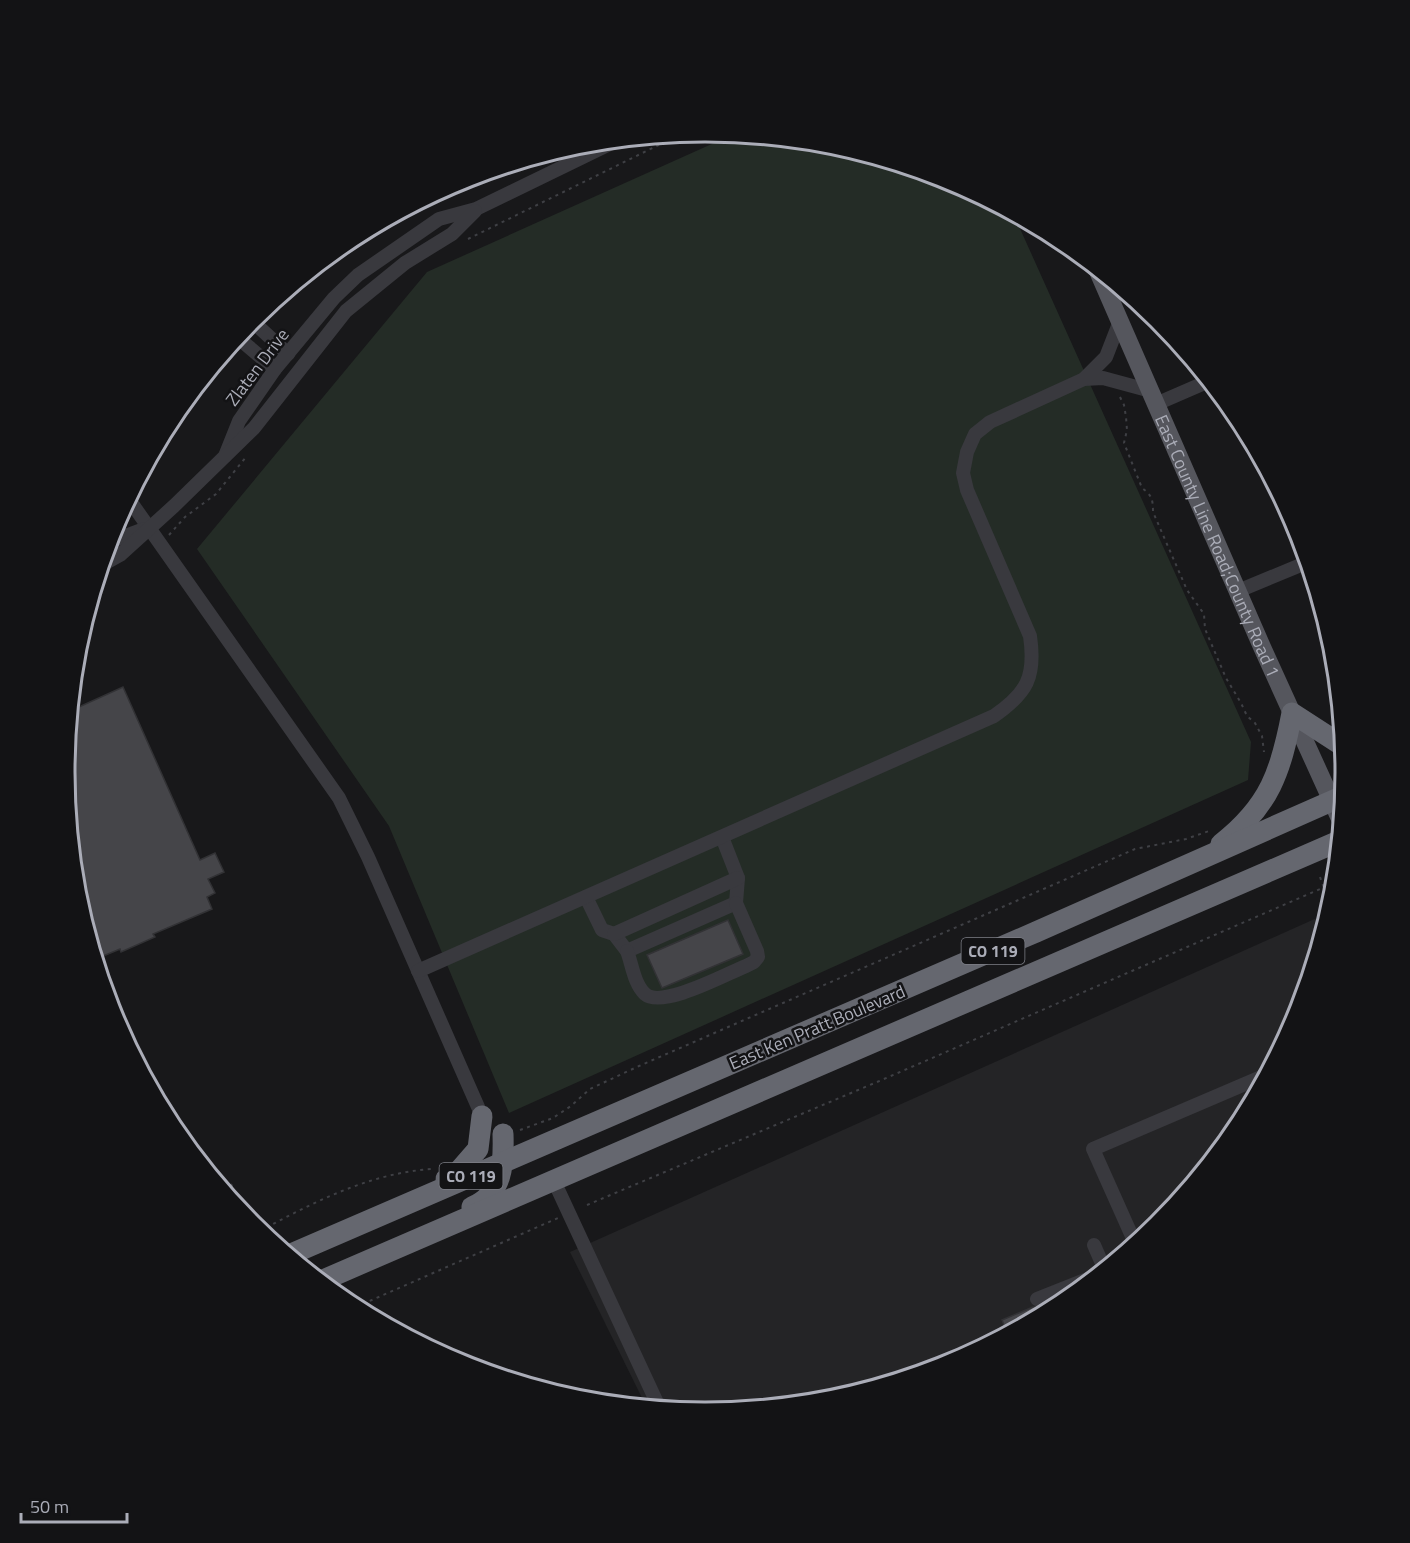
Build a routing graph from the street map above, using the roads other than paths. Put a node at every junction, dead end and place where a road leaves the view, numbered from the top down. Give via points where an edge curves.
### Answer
1 (584, 154) edge
2 (476, 209) junction
3 (1104, 284) edge
4 (1120, 321) junction
5 (259, 327) edge
6 (244, 343) edge
7 (288, 354) junction
8 (275, 369) junction
9 (1084, 379) junction
10 (1201, 383) edge
11 (1153, 397) junction
12 (225, 456) junction
13 (134, 506) edge
14 (149, 528) junction
15 (120, 538) edge
16 (112, 560) edge
17 (1301, 565) edge
18 (1238, 591) junction
19 (1292, 713) junction
20 (1334, 740) edge
21 (1334, 794) edge
22 (1334, 800) edge
23 (722, 837) junction
24 (1331, 844) edge
25 (1199, 860) junction
26 (738, 878) junction
27 (586, 897) junction
28 (736, 903) junction
29 (614, 933) junction
30 (627, 951) junction
31 (418, 970) junction
32 (1255, 1080) edge
33 (653, 1097) junction
34 (482, 1116) junction
35 (511, 1132) junction
36 (504, 1162) junction
37 (554, 1181) junction
38 (341, 1232) junction
39 (1131, 1235) edge
40 (1094, 1245) dead end
41 (297, 1251) edge
42 (1101, 1261) edge
43 (323, 1272) edge
44 (330, 1277) edge
45 (1065, 1288) edge
46 (1037, 1299) dead end
47 (654, 1399) edge

1 - 2 street, Zlaten Drive
2 - 7 street, Zlaten Drive via 439,219 358,275
2 - 12 street, Zlaten Drive via 452,234 405,263 346,312 254,428
3 - 4 main road, East County Line Road;County Road 1
4 - 9 street via 1106,357
4 - 11 main road, East County Line Road;County Road 1
5 - 7 street
6 - 8 street
7 - 8 street, Zlaten Drive
8 - 12 street, Zlaten Drive via 239,421
9 - 11 street via 1103,378
9 - 23 street via 990,422 975,434 967,452 963,473 967,490 1030,636 1031,675 1024,690 994,716
10 - 11 street
11 - 18 main road, East County Line Road;County Road 1
12 - 14 street, Zlaten Drive
13 - 14 street
14 - 15 street, Zlaten Drive
14 - 16 street, Zlaten Drive
14 - 31 street via 339,798
17 - 18 street
18 - 19 main road, East County Line Road;County Road 1
19 - 20 highway
19 - 21 main road, East County Line Road;County Road 1
19 - 25 highway via 1284,753 1271,788 1256,811
22 - 25 highway, East Ken Pratt Boulevard / CO 119
23 - 26 street
23 - 27 street
24 - 37 highway, East Ken Pratt Boulevard / CO 119
25 - 33 highway, East Ken Pratt Boulevard / CO 119
26 - 28 street
26 - 29 street
27 - 29 street via 602,930
27 - 31 street
28 - 30 street
28 - 30 street via 758,957 746,966 671,997 656,999 646,995 637,983
29 - 30 street
31 - 34 street
32 - 39 street via 1093,1149
33 - 35 highway via 523,1137
33 - 36 highway, East Ken Pratt Boulevard / CO 119
34 - 35 highway
34 - 38 highway via 478,1149 458,1173
35 - 36 highway
36 - 38 highway, East Ken Pratt Boulevard / CO 119
36 - 43 highway via 486,1200
37 - 44 highway, East Ken Pratt Boulevard / CO 119
37 - 47 street
38 - 41 highway, East Ken Pratt Boulevard / CO 119
40 - 42 street
45 - 46 street

